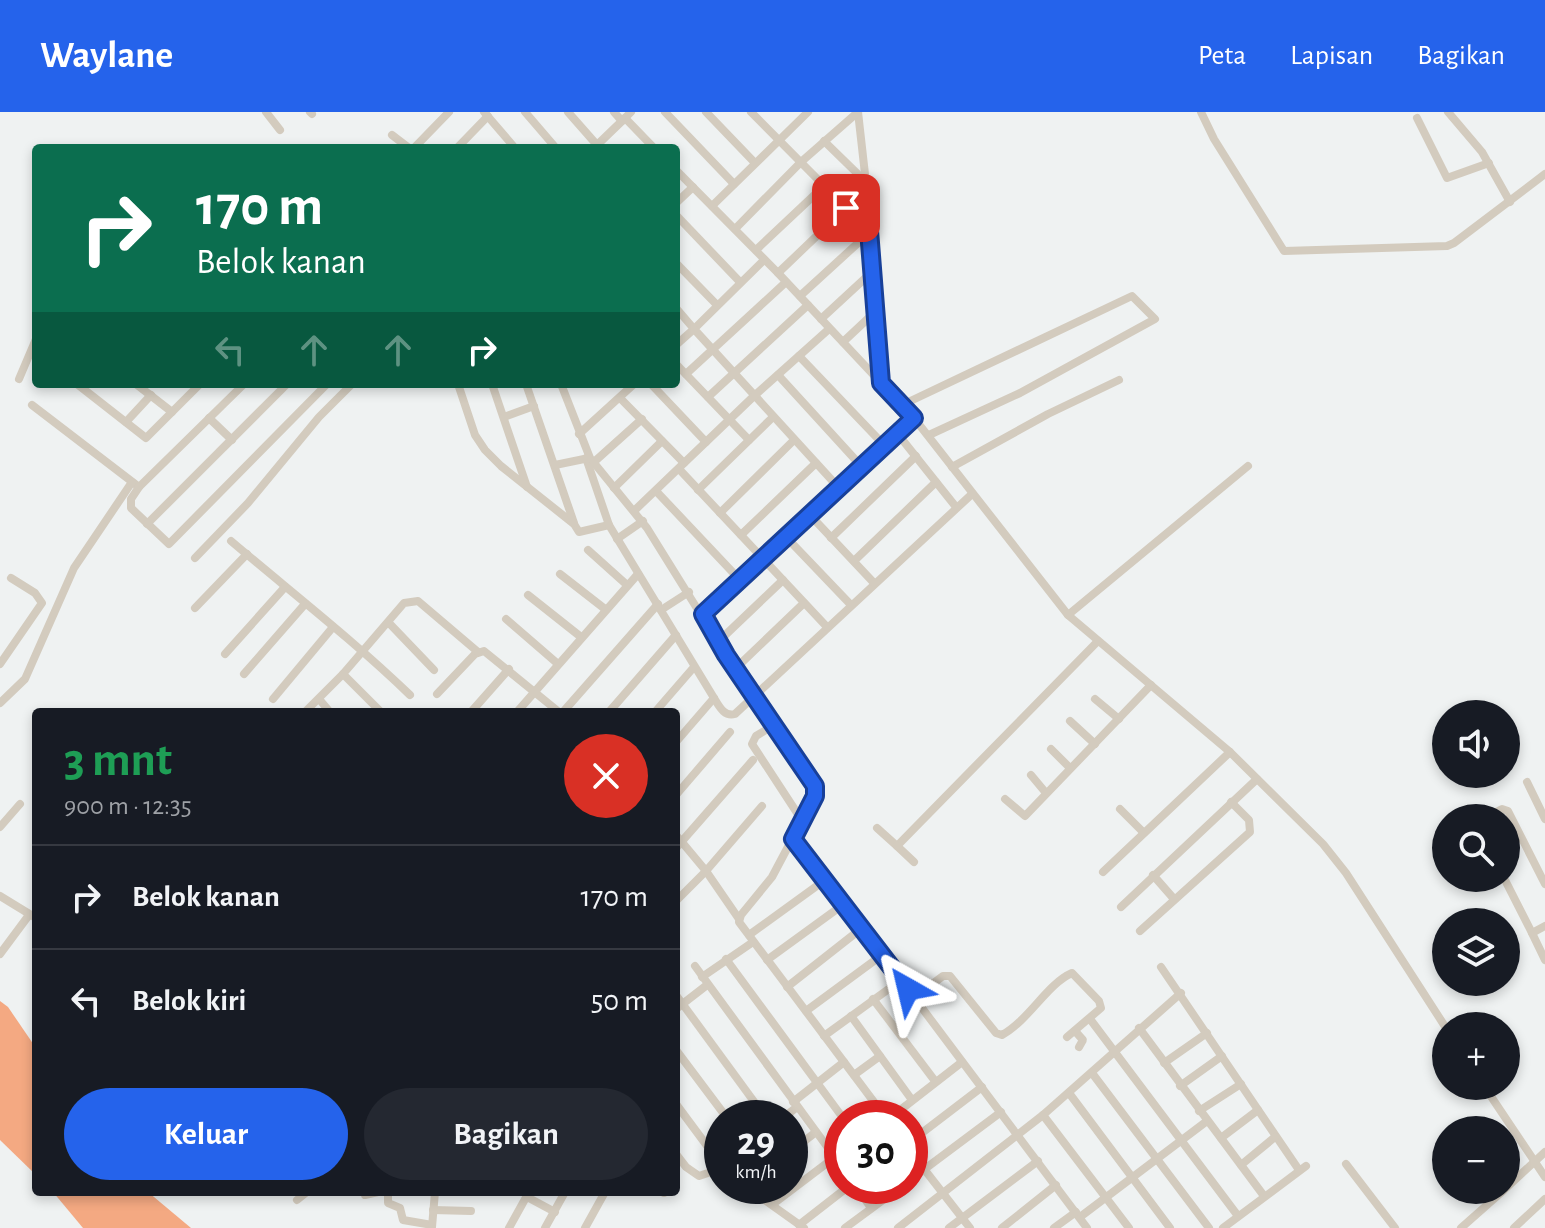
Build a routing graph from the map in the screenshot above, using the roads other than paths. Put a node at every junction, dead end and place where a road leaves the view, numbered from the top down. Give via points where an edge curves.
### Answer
1 (266, 112) edge
2 (449, 112) edge
3 (525, 112) edge
4 (568, 112) edge
5 (614, 112) edge
6 (665, 112) edge
7 (706, 112) edge
8 (751, 112) edge
9 (858, 112) edge
10 (1201, 112) edge
11 (1448, 112) edge
12 (486, 114) edge
13 (802, 114) edge
14 (626, 117) edge
15 (1417, 118) dead end
16 (280, 130) dead end
17 (392, 135) dead end
18 (779, 140) junction
19 (824, 141) junction
20 (406, 144) edge
21 (416, 144) edge
22 (460, 144) edge
23 (508, 144) edge
24 (553, 144) edge
25 (594, 144) edge
26 (599, 144) edge
27 (647, 144) edge
28 (801, 162) junction
29 (755, 163) junction
30 (1489, 163) junction
31 (680, 174) edge
32 (1545, 174) edge
33 (866, 183) junction
34 (734, 184) junction
35 (824, 186) junction
36 (693, 187) junction
37 (680, 199) edge
38 (1510, 202) junction
39 (712, 206) junction
40 (846, 208) junction
41 (680, 219) edge
42 (735, 229) junction
43 (869, 232) junction
44 (756, 250) junction
45 (764, 260) junction
46 (680, 267) edge
47 (873, 271) junction
48 (778, 273) junction
49 (740, 282) junction
50 (786, 282) junction
51 (800, 296) junction
52 (717, 305) junction
53 (808, 305) junction
54 (875, 312) junction
55 (680, 313) edge
56 (821, 319) junction
57 (694, 329) junction
58 (829, 329) junction
59 (680, 341) edge
60 (843, 342) junction
61 (711, 349) junction
62 (32, 355) edge
63 (799, 356) junction
64 (680, 368) edge
65 (686, 374) junction
66 (733, 374) junction
67 (778, 375) junction
68 (19, 379) dead end
69 (1119, 380) dead end
70 (881, 383) junction
71 (82, 388) edge
72 (141, 388) edge
73 (195, 388) edge
74 (240, 388) edge
75 (283, 388) edge
76 (323, 388) edge
77 (346, 388) edge
78 (459, 388) edge
79 (493, 388) edge
80 (527, 388) edge
81 (562, 388) edge
82 (629, 388) edge
83 (655, 388) edge
84 (151, 395) junction
85 (754, 396) junction
86 (708, 397) junction
87 (620, 398) junction
88 (32, 405) dead end
89 (902, 405) junction
90 (534, 406) junction
91 (172, 412) junction
92 (504, 417) junction
93 (773, 417) junction
94 (209, 418) junction
95 (914, 418) junction
96 (642, 419) junction
97 (730, 419) junction
98 (126, 422) junction
99 (897, 433) junction
100 (579, 434) junction
101 (929, 435) junction
102 (232, 440) junction
103 (749, 440) junction
104 (794, 440) junction
105 (662, 441) junction
106 (706, 442) junction
107 (884, 445) junction
108 (916, 456) junction
109 (590, 459) junction
110 (816, 463) junction
111 (555, 465) junction
112 (681, 466) junction
113 (1248, 466) dead end
114 (862, 467) junction
115 (952, 467) junction
116 (936, 482) junction
117 (136, 484) junction
118 (527, 487) junction
119 (614, 488) junction
120 (839, 488) junction
121 (698, 490) junction
122 (656, 491) junction
123 (972, 494) junction
124 (956, 507) junction
125 (634, 511) junction
126 (720, 513) junction
127 (810, 515) junction
128 (643, 521) junction
129 (147, 524) junction
130 (574, 524) junction
131 (609, 525) junction
132 (741, 535) junction
133 (786, 537) junction
134 (831, 538) junction
135 (617, 539) junction
136 (231, 541) dead end
137 (588, 550) dead end
138 (247, 554) junction
139 (195, 558) dead end
140 (763, 558) junction
141 (854, 561) junction
142 (560, 574) dead end
143 (638, 574) junction
144 (11, 578) dead end
145 (740, 580) junction
146 (783, 580) junction
147 (874, 583) junction
148 (627, 585) junction
149 (285, 587) junction
150 (689, 592) junction
151 (528, 595) dead end
152 (804, 603) junction
153 (305, 604) junction
154 (851, 605) junction
155 (659, 607) junction
156 (195, 608) dead end
157 (605, 609) junction
158 (703, 614) junction
159 (1068, 615) junction
160 (506, 619) dead end
161 (389, 623) junction
162 (333, 627) junction
163 (827, 627) junction
164 (676, 635) junction
165 (581, 637) junction
166 (719, 641) junction
167 (1098, 641) junction
168 (363, 649) junction
169 (478, 652) junction
170 (225, 654) dead end
171 (0, 664) edge
172 (558, 664) junction
173 (694, 667) junction
174 (736, 668) junction
175 (509, 669) junction
176 (434, 670) dead end
177 (244, 674) dead end
178 (343, 674) junction
179 (1151, 685) junction
180 (534, 692) junction
181 (437, 694) dead end
182 (755, 694) junction
183 (410, 695) dead end
184 (714, 698) junction
185 (273, 699) dead end
186 (319, 699) junction
187 (1095, 699) dead end
188 (0, 703) edge
189 (309, 708) edge
190 (327, 708) edge
191 (377, 708) edge
192 (475, 708) edge
193 (520, 708) edge
194 (556, 708) edge
195 (565, 708) edge
196 (612, 708) edge
197 (658, 708) edge
198 (1119, 719) junction
199 (1070, 721) dead end
200 (774, 725) junction
201 (730, 732) dead end
202 (680, 737) edge
203 (1095, 744) junction
204 (1051, 749) dead end
205 (1230, 752) junction
206 (753, 760) dead end
207 (1070, 768) junction
208 (1031, 775) dead end
209 (1257, 779) junction
210 (1527, 782) dead end
211 (680, 790) edge
212 (1046, 793) junction
213 (1005, 799) dead end
214 (1231, 802) junction
215 (20, 804) dead end
216 (762, 806) dead end
217 (1120, 809) dead end
218 (801, 819) junction
219 (1545, 819) edge
220 (0, 827) edge
221 (877, 828) dead end
222 (1144, 833) junction
223 (1520, 835) edge
224 (680, 839) edge
225 (793, 839) junction
226 (680, 843) edge
227 (897, 846) junction
228 (914, 862) dead end
229 (1103, 872) dead end
230 (708, 874) junction
231 (1153, 875) junction
232 (825, 880) junction
233 (1545, 884) edge
234 (1511, 892) edge
235 (0, 896) edge
236 (680, 898) edge
237 (1174, 899) junction
238 (844, 904) junction
239 (1121, 907) dead end
240 (736, 915) junction
241 (32, 916) edge
242 (32, 918) edge
243 (1545, 926) edge
244 (862, 928) junction
245 (1140, 931) dead end
246 (1532, 933) junction
247 (751, 939) junction
248 (0, 954) edge
249 (882, 955) junction
250 (726, 959) junction
251 (767, 960) junction
252 (1545, 960) edge
253 (695, 966) dead end
254 (1161, 967) dead end
255 (901, 980) junction
256 (704, 981) junction
257 (787, 987) junction
258 (1181, 993) junction
259 (915, 997) junction
260 (873, 999) junction
261 (680, 1006) edge
262 (680, 1008) edge
263 (806, 1011) junction
264 (1436, 1012) edge
265 (851, 1016) junction
266 (1090, 1019) junction
267 (1139, 1028) junction
268 (1207, 1033) junction
269 (824, 1036) junction
270 (1079, 1047) dead end
271 (1115, 1051) junction
272 (680, 1055) edge
273 (880, 1056) junction
274 (1222, 1056) junction
275 (844, 1062) junction
276 (962, 1062) junction
277 (1164, 1063) junction
278 (1092, 1073) junction
279 (854, 1075) junction
280 (935, 1081) junction
281 (818, 1082) junction
282 (1241, 1084) junction
283 (1180, 1086) junction
284 (982, 1087) junction
285 (1069, 1093) junction
286 (714, 1100) edge
287 (752, 1100) edge
288 (791, 1100) edge
289 (800, 1100) edge
290 (830, 1100) edge
291 (874, 1100) edge
292 (912, 1100) joint
293 (1493, 1100) edge
294 (680, 1109) edge
295 (1258, 1110) junction
296 (1199, 1111) junction
297 (1001, 1112) junction
298 (1043, 1115) junction
299 (1207, 1121) junction
300 (808, 1122) edge
301 (928, 1128) edge
302 (816, 1132) junction
303 (1019, 1135) junction
304 (1275, 1137) junction
305 (808, 1138) edge
306 (1182, 1138) junction
307 (1221, 1138) junction
308 (704, 1141) edge
309 (824, 1143) edge
310 (1545, 1152) edge
311 (1156, 1158) junction
312 (680, 1161) edge
313 (1038, 1161) junction
314 (1534, 1162) junction
315 (1346, 1164) dead end
316 (824, 1165) edge
317 (1241, 1165) junction
318 (928, 1167) edge
319 (704, 1174) edge
320 (928, 1175) edge
321 (1520, 1175) edge
322 (808, 1177) edge
323 (1132, 1177) junction
324 (1545, 1177) edge
325 (1056, 1185) junction
326 (944, 1194) junction
327 (302, 1196) edge
328 (388, 1196) edge
329 (435, 1196) edge
330 (527, 1196) edge
331 (531, 1196) edge
332 (563, 1196) edge
333 (603, 1196) edge
334 (1107, 1196) junction
335 (1264, 1196) junction
336 (1545, 1199) edge
337 (297, 1200) dead end
338 (773, 1204) edge
339 (827, 1204) edge
340 (868, 1204) edge
341 (877, 1204) edge
342 (1488, 1204) edge
343 (871, 1208) junction
344 (433, 1210) junction
345 (471, 1211) dead end
346 (555, 1212) junction
347 (1078, 1214) junction
348 (1238, 1216) junction
349 (962, 1218) junction
350 (432, 1226) edge
351 (801, 1226) edge
352 (509, 1228) edge
353 (545, 1228) edge
354 (585, 1228) edge
355 (845, 1228) edge
356 (898, 1228) edge
357 (949, 1228) edge
358 (970, 1228) edge
359 (1002, 1228) edge
360 (1054, 1228) edge
361 (1086, 1228) edge
362 (1129, 1228) edge
363 (1170, 1228) edge
364 (1209, 1228) edge
365 (1223, 1228) edge
366 (1395, 1228) edge
367 (1461, 1228) edge
368 (1514, 1228) edge

1 - 16 street
2 - 21 street
3 - 24 street
4 - 25 street
5 - 14 street
6 - 34 street
7 - 29 street
8 - 18 street
9 - 19 street
9 - 33 street
10 - 38 street via 1284,251 1447,246
11 - 30 street
12 - 22 street
12 - 23 street
13 - 18 street
14 - 26 street
14 - 27 street
15 - 30 street via 1447,178
17 - 20 street
18 - 28 street
18 - 29 street
19 - 28 street
19 - 33 street
28 - 35 street
28 - 42 street
29 - 34 street
30 - 38 street
31 - 36 street
32 - 38 street
33 - 43 street
34 - 39 street
35 - 40 street
35 - 44 street
36 - 37 street
36 - 39 street
39 - 42 street
40 - 43 street
40 - 48 street
41 - 49 street
42 - 44 street
43 - 47 street
43 - 51 street
44 - 45 street
45 - 48 street
45 - 49 street
46 - 52 street
47 - 54 street
47 - 56 street
48 - 50 street
49 - 52 street
50 - 51 street
50 - 61 street
51 - 53 street
52 - 57 street
53 - 56 street
53 - 66 street
54 - 60 street
54 - 70 street
55 - 57 street
56 - 58 street
57 - 59 street
57 - 61 street
58 - 60 street
58 - 63 street
60 - 70 street
61 - 65 street
61 - 66 street
62 - 68 street
63 - 67 street
63 - 107 street
64 - 65 street
65 - 86 street
66 - 85 street
66 - 86 street
67 - 85 street
67 - 114 street
69 - 115 street
70 - 89 street
71 - 98 street
72 - 84 street
73 - 91 street
74 - 94 street
75 - 102 street
76 - 129 street via 169,544
77 - 139 street
78 - 118 street via 480,444
79 - 92 street
80 - 90 street
81 - 100 street
82 - 87 street
83 - 106 street
84 - 91 street
84 - 98 street
85 - 93 street
85 - 97 street
86 - 97 street
87 - 96 street
87 - 100 street
88 - 117 street
89 - 95 street
89 - 101 street via 1132,296 1155,319 1020,393
90 - 92 street
90 - 111 street
91 - 98 street via 146,438
92 - 118 street
93 - 103 street
93 - 104 street
94 - 102 street
94 - 117 street
95 - 99 street
95 - 101 street
96 - 105 street
96 - 109 street
97 - 103 street
97 - 106 street
99 - 107 street
99 - 108 street
100 - 109 street
101 - 115 street
102 - 129 street
103 - 121 street
104 - 110 street
104 - 126 street
105 - 112 street
105 - 119 street
106 - 112 street
107 - 114 street
108 - 116 street
108 - 134 street
109 - 111 street
109 - 119 street
109 - 131 street
110 - 120 street
110 - 132 street
111 - 130 street
112 - 121 street
112 - 122 street
113 - 159 street
114 - 120 street
115 - 123 street
116 - 124 street
116 - 141 street
117 - 129 street via 130,505
117 - 188 street via 74,568 25,679
118 - 130 street
119 - 125 street
120 - 127 street
121 - 126 street
122 - 125 street
122 - 145 street
123 - 124 street
123 - 159 street
124 - 147 street
125 - 128 street
126 - 132 street
127 - 133 street
127 - 134 street
128 - 135 street
128 - 150 street
130 - 131 street via 582,533
131 - 135 street
132 - 140 street
133 - 140 street
133 - 154 street
134 - 141 street
135 - 143 street
136 - 138 street
137 - 148 street
138 - 149 street
138 - 156 street
140 - 145 street
140 - 146 street
141 - 147 street
142 - 157 street
143 - 148 street
143 - 155 street
144 - 171 street via 42,603
145 - 158 street
146 - 152 street
146 - 166 street
147 - 154 street
148 - 157 street
149 - 153 street
149 - 170 street
150 - 155 street
150 - 158 street
151 - 165 street
152 - 163 street
152 - 174 street
153 - 162 street
153 - 177 street
154 - 163 street
155 - 164 street
155 - 195 street
157 - 165 street
158 - 166 street
159 - 167 street
160 - 172 street
161 - 168 street
161 - 169 street via 404,603 418,601
161 - 176 street
162 - 168 street
162 - 185 street
163 - 182 street
164 - 173 street
164 - 196 street
165 - 172 street
166 - 174 street
167 - 179 street
167 - 227 street
168 - 178 street
168 - 183 street
169 - 175 street via 487,652
169 - 181 street
172 - 180 street
173 - 184 street
173 - 197 street
174 - 182 street
175 - 180 street
175 - 192 street
178 - 186 street
178 - 191 street
179 - 198 street
179 - 205 street
180 - 193 street
180 - 194 street
182 - 184 street via 732,715
182 - 200 street
184 - 202 street
186 - 189 street
186 - 190 street
187 - 198 street
198 - 203 street
199 - 203 street
200 - 218 street via 815,786
200 - 218 street via 752,744
201 - 211 street
203 - 207 street
204 - 207 street
205 - 209 street
205 - 222 street
206 - 224 street
207 - 212 street
208 - 212 street
209 - 214 street
209 - 264 street via 1346,873
210 - 219 street
212 - 213 street via 1025,816
214 - 231 street
214 - 237 street via 1249,820 1250,832
215 - 220 street
216 - 230 street
217 - 222 street
218 - 225 street
221 - 227 street
222 - 229 street
223 - 233 street
225 - 232 street
225 - 240 street via 772,877
226 - 230 street
227 - 228 street
230 - 236 street
230 - 240 street
231 - 237 street
231 - 239 street
232 - 238 street
232 - 247 street
234 - 246 street
235 - 241 street
237 - 245 street
238 - 244 street
238 - 251 street
240 - 247 street
242 - 248 street
243 - 246 street
244 - 249 street
244 - 257 street
246 - 252 street
247 - 250 street
247 - 251 street
249 - 255 street
249 - 263 street
250 - 256 street
250 - 281 street
251 - 257 street
253 - 256 street
254 - 258 street
255 - 259 street
255 - 260 street
256 - 261 street
256 - 288 street
257 - 263 street
258 - 267 street
258 - 268 street
259 - 266 street via 950,976 1002,1035 1072,973 1100,1003
259 - 276 street
260 - 265 street
260 - 280 street
262 - 287 street
263 - 269 street
265 - 269 street
265 - 273 street
266 - 270 street via 1071,1034 1083,1040
266 - 271 street
267 - 271 street
267 - 277 street
268 - 274 street
268 - 277 street
269 - 275 street
271 - 278 street
271 - 306 street
272 - 286 street
273 - 279 street
273 - 292 street
274 - 282 street
274 - 283 street
275 - 279 street
275 - 281 street
276 - 280 street
276 - 284 street
277 - 283 street
278 - 285 street
278 - 311 street
279 - 291 street
280 - 292 street
281 - 289 street
281 - 290 street
282 - 295 street
282 - 296 street
283 - 296 street
284 - 297 street
284 - 301 street
285 - 298 street
285 - 323 street
293 - 314 street
294 - 308 street
295 - 304 street
295 - 307 street
296 - 299 street
297 - 303 street
297 - 318 street
298 - 303 street
298 - 334 street
299 - 306 street
299 - 307 street
300 - 302 street
302 - 305 street
302 - 309 street
303 - 313 street
303 - 326 street
304 - 317 street
304 - 335 street via 1302,1168
306 - 311 street
306 - 348 street
307 - 317 street
310 - 314 street
311 - 323 street
311 - 364 street
312 - 319 street
313 - 325 street
313 - 349 street
314 - 321 street
314 - 324 street
315 - 366 street
316 - 322 street
317 - 335 street
320 - 326 street
323 - 334 street
323 - 363 street
325 - 347 street
325 - 359 street
326 - 349 street
326 - 356 street
327 - 337 street
328 - 350 street via 403,1220
329 - 344 street
330 - 352 street
331 - 346 street
332 - 346 street
333 - 354 street
334 - 347 street
334 - 362 street
335 - 348 street
336 - 368 street
338 - 351 street
339 - 351 street
340 - 343 street
341 - 343 street
342 - 367 street
343 - 355 street
344 - 345 street
344 - 350 street
346 - 353 street
347 - 360 street
347 - 361 street
348 - 365 street
349 - 357 street
349 - 358 street

